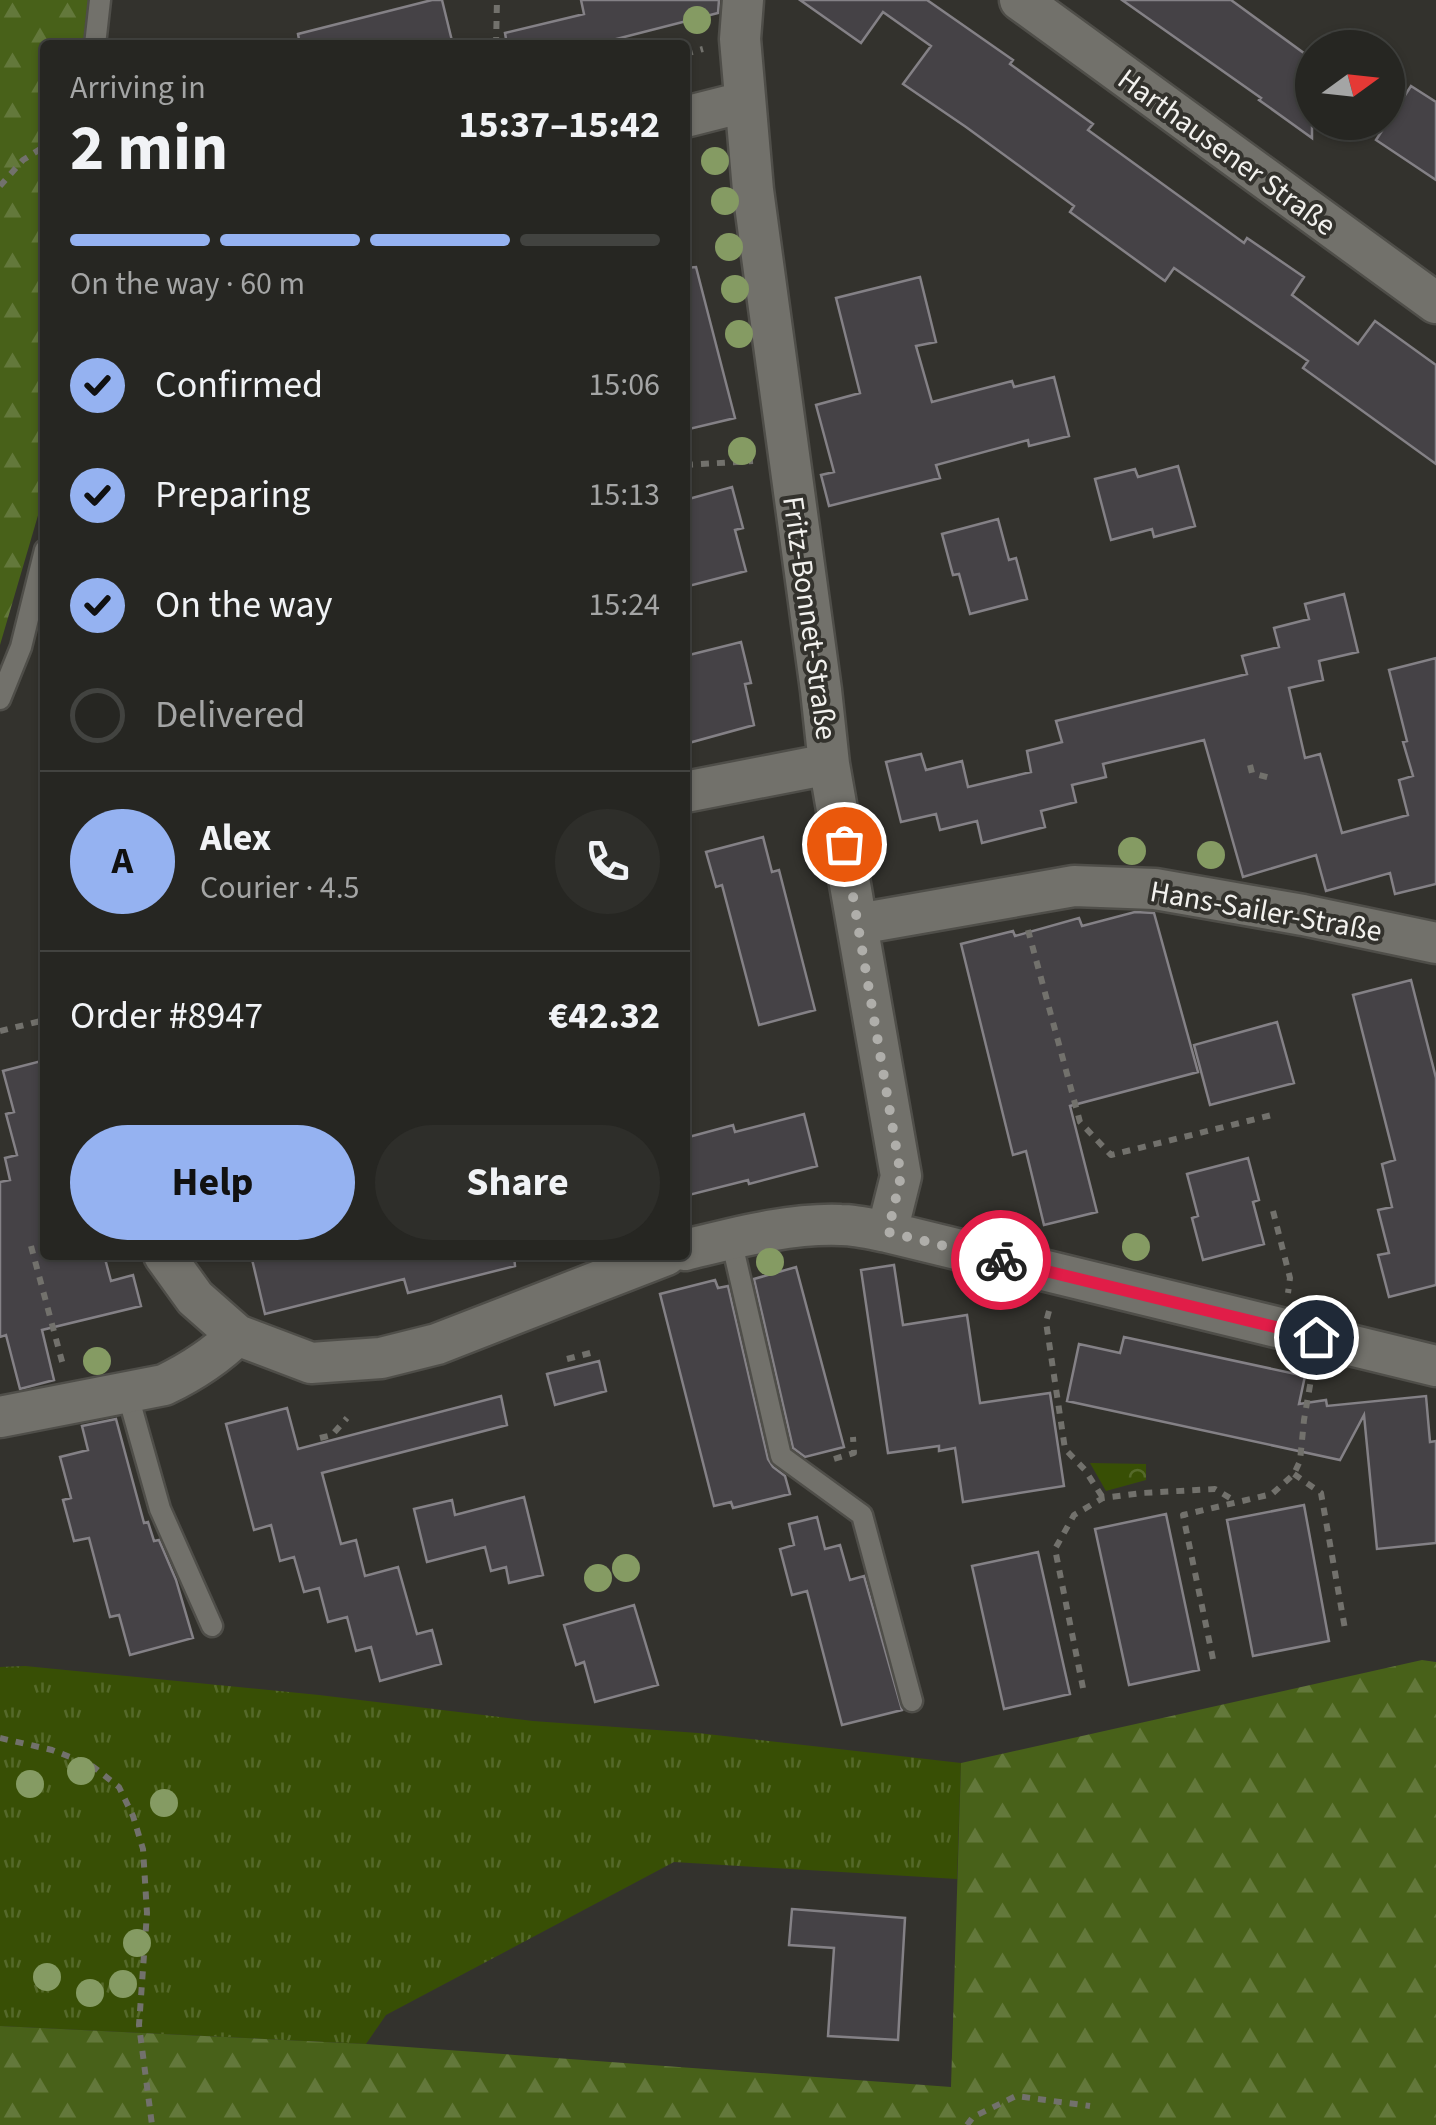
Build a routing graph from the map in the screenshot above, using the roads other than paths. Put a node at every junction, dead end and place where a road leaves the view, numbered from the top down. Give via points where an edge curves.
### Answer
1 (100, 0) edge
2 (743, 0) edge
3 (1020, 0) edge
4 (96, 40) edge
5 (744, 102) junction
6 (690, 116) edge
7 (1436, 303) edge
8 (40, 570) edge
9 (0, 699) edge
10 (829, 764) junction
11 (690, 791) edge
12 (858, 924) junction
13 (1436, 942) edge
14 (888, 1232) junction
15 (731, 1239) junction
16 (690, 1249) edge
17 (168, 1260) edge
18 (653, 1260) edge
19 (237, 1335) junction
20 (1436, 1366) edge
21 (128, 1392) junction
22 (0, 1417) edge
23 (212, 1626) dead end
24 (912, 1701) dead end

1 - 4 lane
2 - 5 street, Fritz-Bonnet-Straße
3 - 7 street, Harthausener Straße
5 - 6 street
5 - 10 street, Fritz-Bonnet-Straße
8 - 9 lane
10 - 11 street
10 - 12 street, Fritz-Bonnet-Straße
12 - 13 street, Hans-Sailer-Straße via 1074,886 1155,889
12 - 14 street, Fritz-Bonnet-Straße via 901,1176
14 - 15 street via 841,1225
14 - 20 street
15 - 16 street
15 - 24 lane via 782,1456 862,1514
17 - 19 street via 195,1298
18 - 19 street via 438,1344 381,1358 311,1363
19 - 21 street via 186,1374
21 - 22 street
21 - 23 lane via 160,1509

